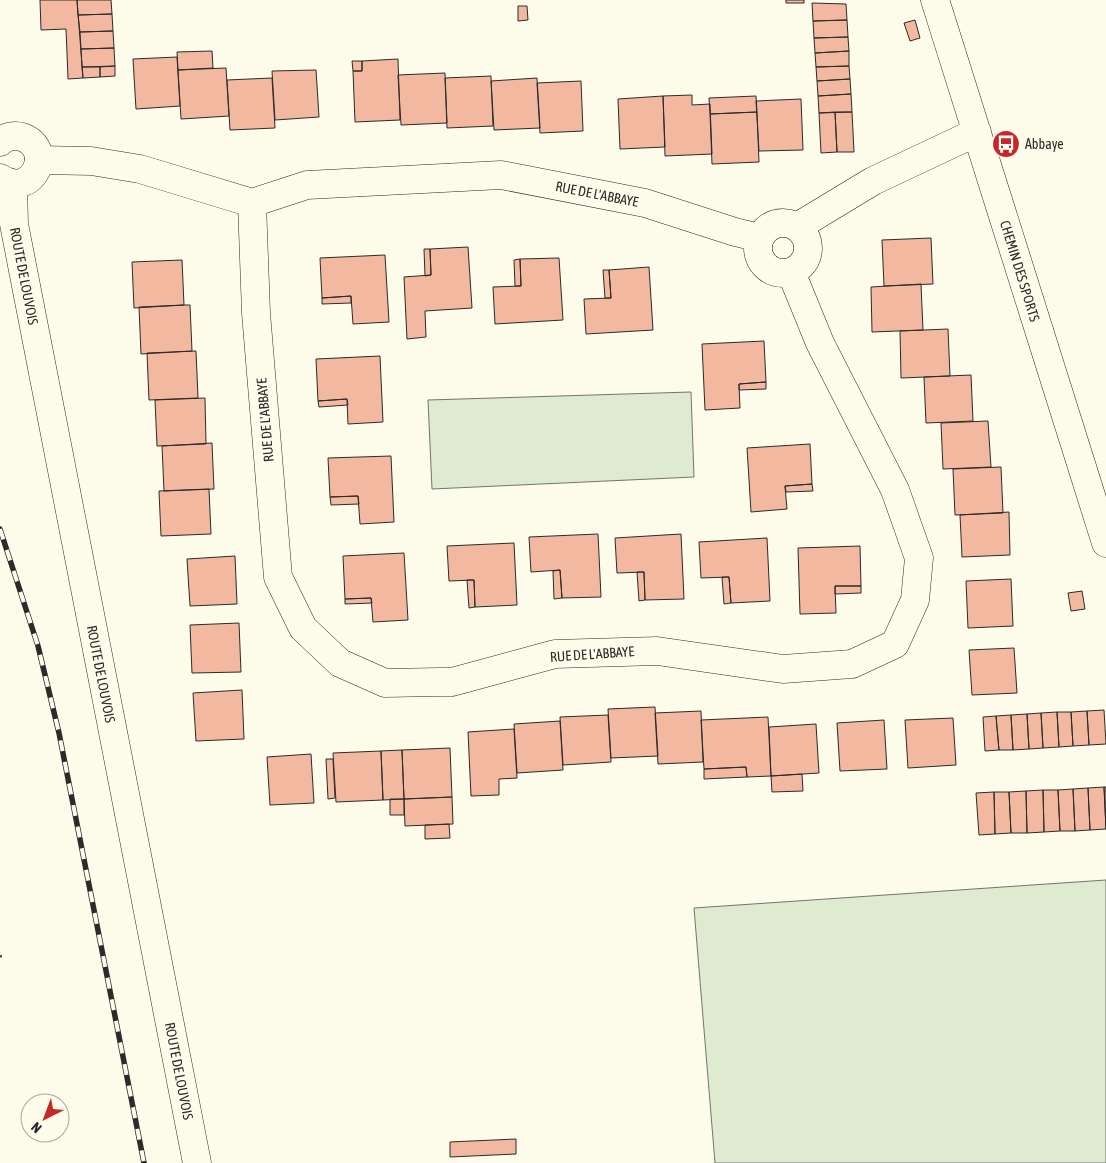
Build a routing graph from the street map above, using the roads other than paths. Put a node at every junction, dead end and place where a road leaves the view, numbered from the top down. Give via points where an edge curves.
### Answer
1 (935, 0) edge
2 (977, 132) junction
3 (1, 134) edge
4 (39, 160) junction
5 (6, 181) edge
6 (252, 203) junction
7 (797, 227) junction
8 (760, 238) junction
9 (791, 272) junction
10 (1106, 543) edge
11 (197, 1163) edge

1 - 2 street, CHEMIN DES SPORTS
2 - 7 street via 874,181
2 - 10 street, CHEMIN DES SPORTS
3 - 4 street via 27,139 34,144
4 - 5 street via 34,175 28,180
4 - 6 street via 91,161 140,168
5 - 11 street, ROUTE DE LOUVOIS
6 - 8 street, RUE DE L'ABBAYE via 307,185 501,175 645,203
6 - 9 street, RUE DE L'ABBAYE via 256,313 278,578 302,628 340,663 385,683 452,682 555,654 657,651 783,669 852,664 895,644 915,600 918,558 895,490 820,343
7 - 8 street via 789,223 772,225
7 - 9 street via 809,248 804,263
8 - 9 street via 758,255 762,263 776,273

